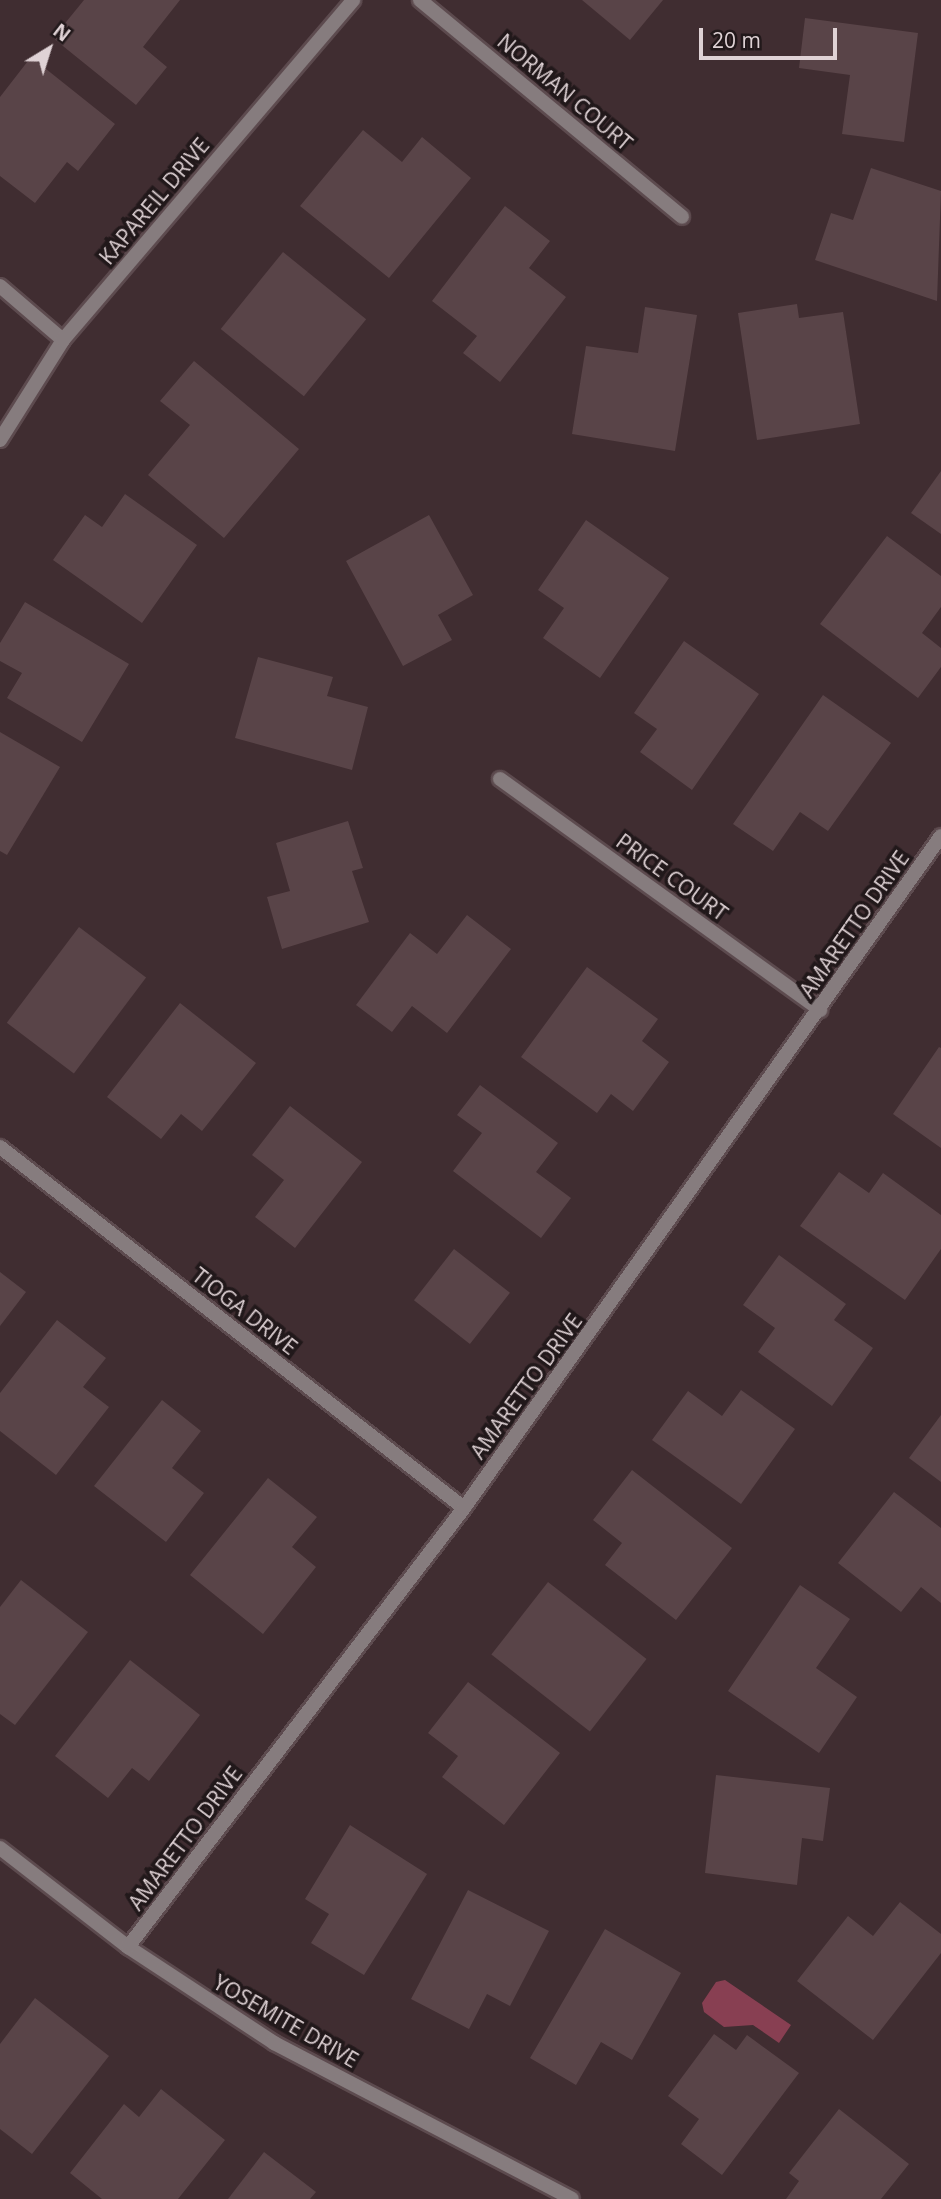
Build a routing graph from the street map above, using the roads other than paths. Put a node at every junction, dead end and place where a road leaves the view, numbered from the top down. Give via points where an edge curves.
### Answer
1 (353, 0) edge
2 (420, 0) edge
3 (682, 217) dead end
4 (0, 286) edge
5 (63, 340) junction
6 (0, 440) edge
7 (500, 779) dead end
8 (941, 836) edge
9 (820, 1010) junction
10 (0, 1147) edge
11 (464, 1508) junction
12 (0, 1848) edge
13 (128, 1947) junction
14 (572, 2199) edge

1 - 5 street, KAPAREIL DRIVE
2 - 3 street, NORMAN COURT
4 - 5 street
5 - 6 street, KAPAREIL DRIVE
7 - 9 street, PRICE COURT
8 - 9 street, AMARETTO DRIVE
9 - 11 street, AMARETTO DRIVE
10 - 11 street, TIOGA DRIVE
11 - 13 street, AMARETTO DRIVE
12 - 13 street, YOSEMITE DRIVE
13 - 14 street, YOSEMITE DRIVE via 274,2043

